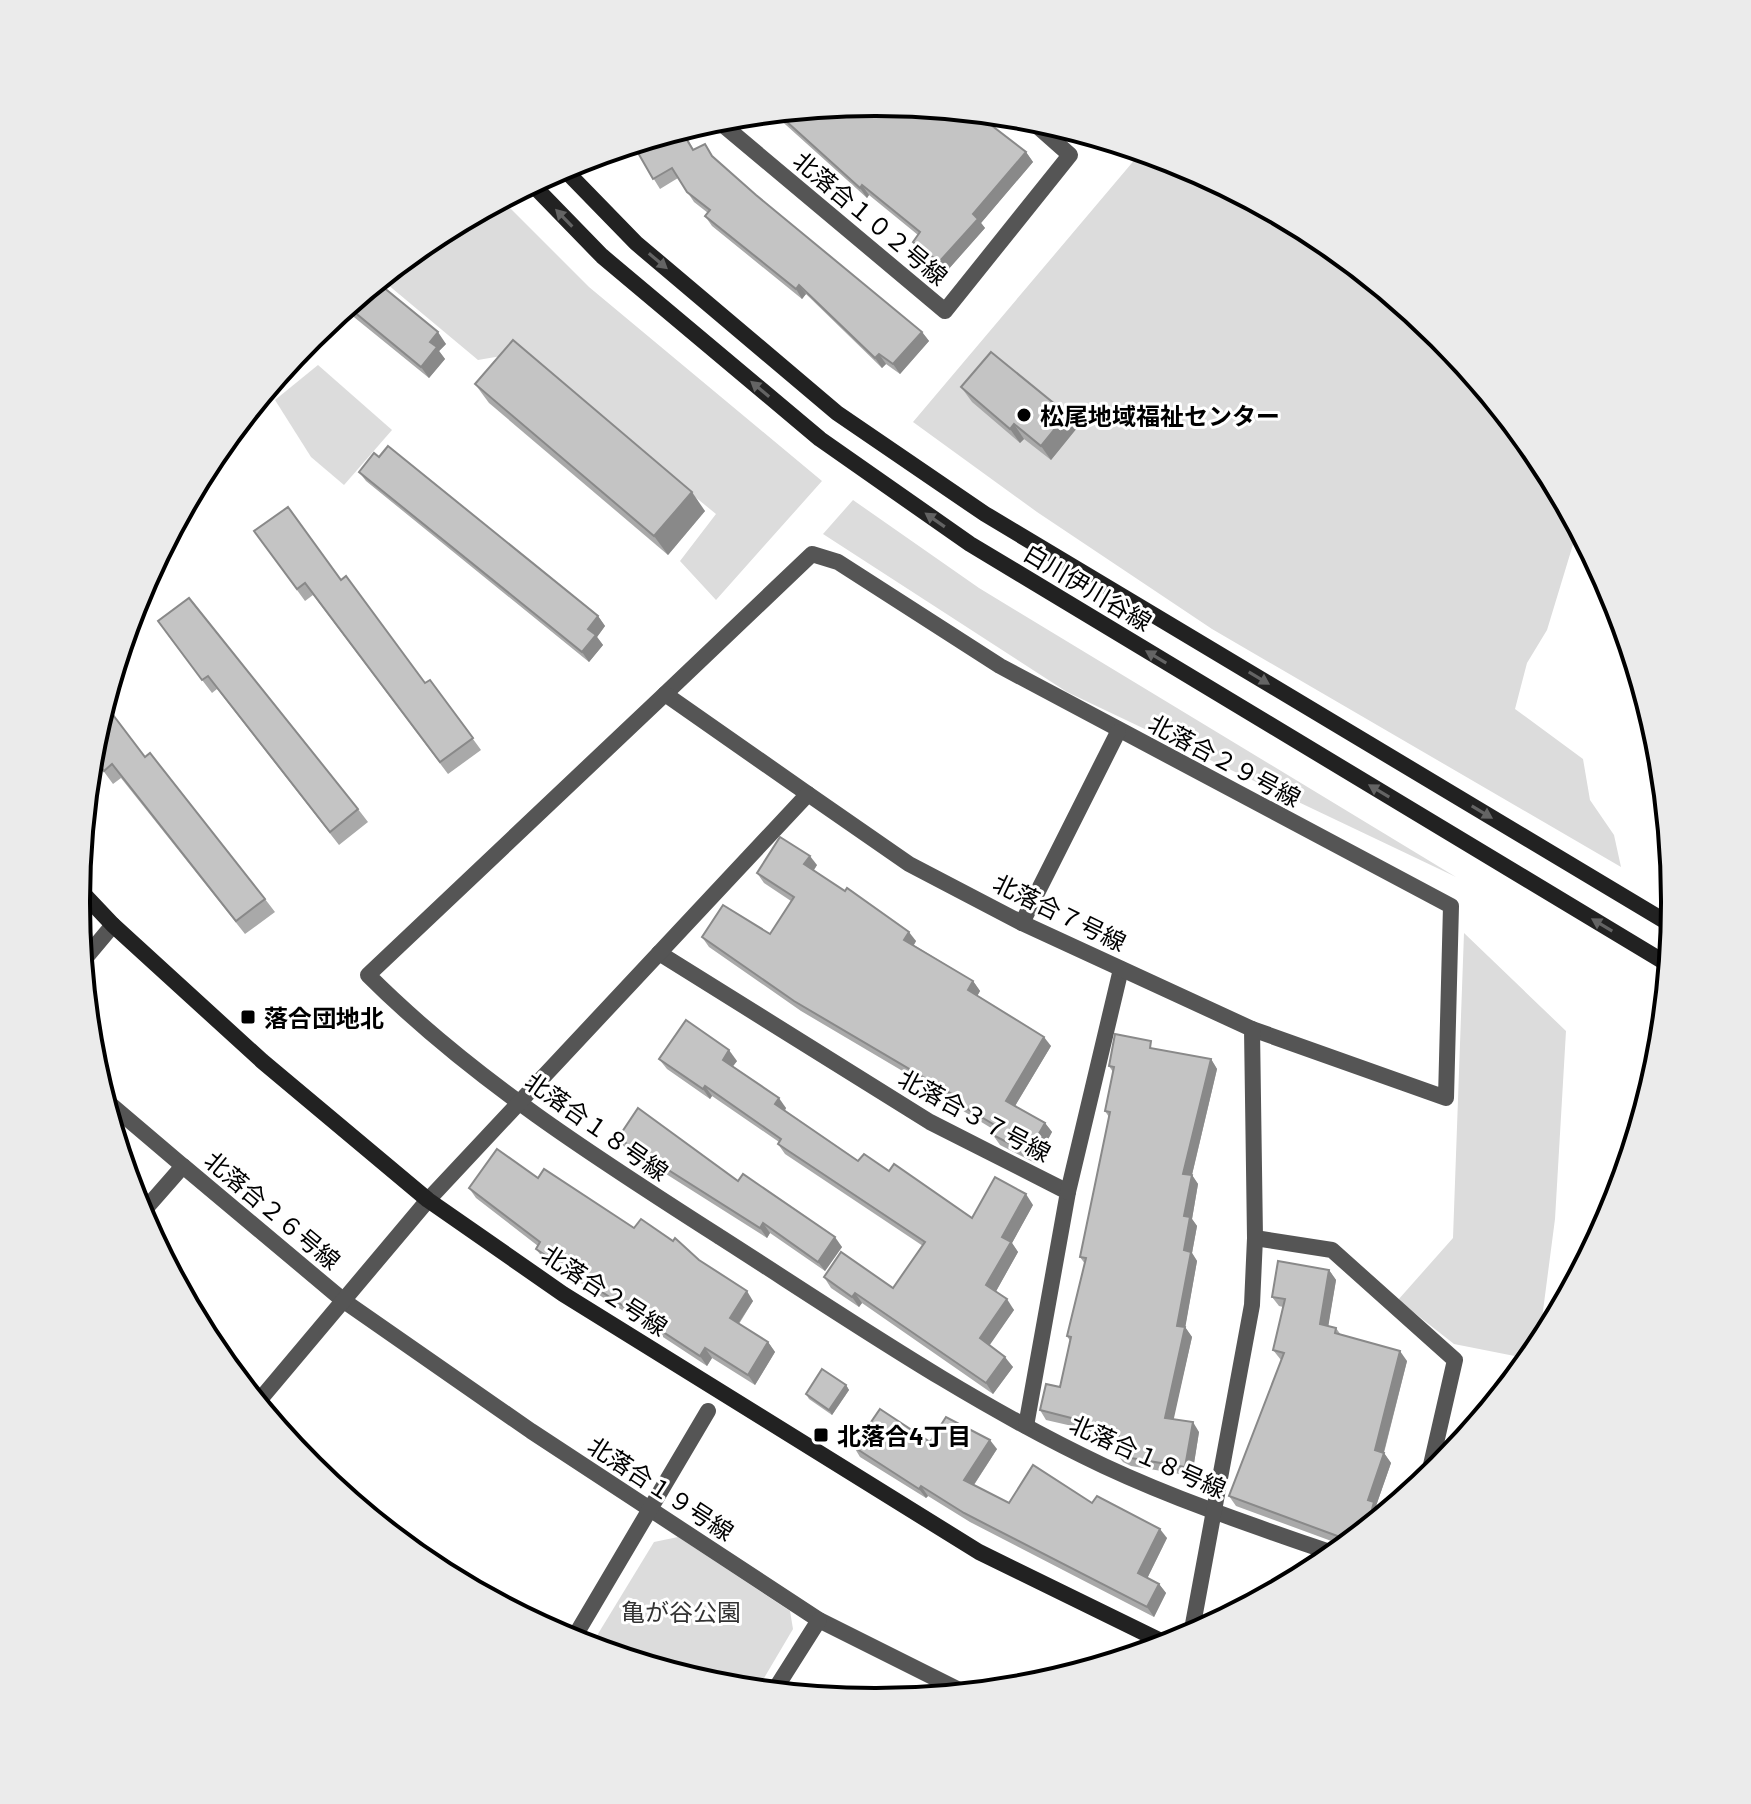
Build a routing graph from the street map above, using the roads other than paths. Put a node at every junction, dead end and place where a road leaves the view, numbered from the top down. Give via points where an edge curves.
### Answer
1 (730, 131) edge
2 (1049, 136) edge
3 (572, 177) edge
4 (540, 192) edge
5 (665, 694) junction
6 (1118, 732) junction
7 (808, 794) junction
8 (90, 901) edge
9 (1660, 918) edge
10 (1022, 923) junction
11 (113, 925) junction
12 (92, 950) edge
13 (659, 953) junction
14 (1658, 959) edge
15 (1121, 969) junction
16 (1252, 1029) junction
17 (520, 1103) junction
18 (119, 1112) edge
19 (183, 1166) junction
20 (1068, 1192) junction
21 (428, 1200) junction
22 (150, 1203) edge
23 (1255, 1238) junction
24 (344, 1301) junction
25 (264, 1395) edge
26 (708, 1411) dead end
27 (1026, 1426) junction
28 (1433, 1454) edge
29 (648, 1508) junction
30 (1213, 1512) junction
31 (1320, 1549) edge
32 (819, 1620) junction
33 (1194, 1620) edge
34 (579, 1629) edge
35 (1153, 1637) edge
36 (780, 1682) edge
37 (947, 1684) edge

1 - 2 street, 北落合１０２号線 via 945,311 1070,155
3 -> 9 street, 白川伊川谷線 via 636,243 837,413 948,489
14 -> 4 street, 白川伊川谷線 via 970,544 820,439 602,256
5 - 6 street, 北落合２９号線 via 812,554 838,562 1000,666
5 - 7 street
5 - 17 street, 北落合１８号線 via 368,975
6 - 10 street
6 - 16 street, 北落合２９号線 via 1451,906 1446,1098
7 - 10 street, 北落合７号線 via 909,864
7 - 13 street
8 - 11 street, 北落合２号線
10 - 15 street, 北落合７号線
11 - 12 street
11 - 21 street, 北落合２号線 via 262,1061
13 - 17 street
13 - 20 street, 北落合３７号線 via 930,1122
15 - 16 street, 北落合７号線
15 - 20 street
16 - 23 street
17 - 21 street
17 - 27 street, 北落合１８号線 via 624,1176
18 - 19 street
19 - 22 street, 北落合２６号線
19 - 24 street, 北落合２６号線
20 - 27 street, 北落合３７号線
21 - 24 street
21 - 35 street, 北落合２号線 via 563,1294 966,1544
23 - 28 street via 1332,1250 1455,1360
23 - 30 street via 1252,1305
24 - 25 street
24 - 29 street, 北落合１９号線
26 - 29 street
27 - 30 street, 北落合１８号線
29 - 32 street, 北落合１９号線
29 - 34 street
30 - 31 street, 北落合１８号線
30 - 33 street
32 - 36 street
32 - 37 street, 北落合１９号線

